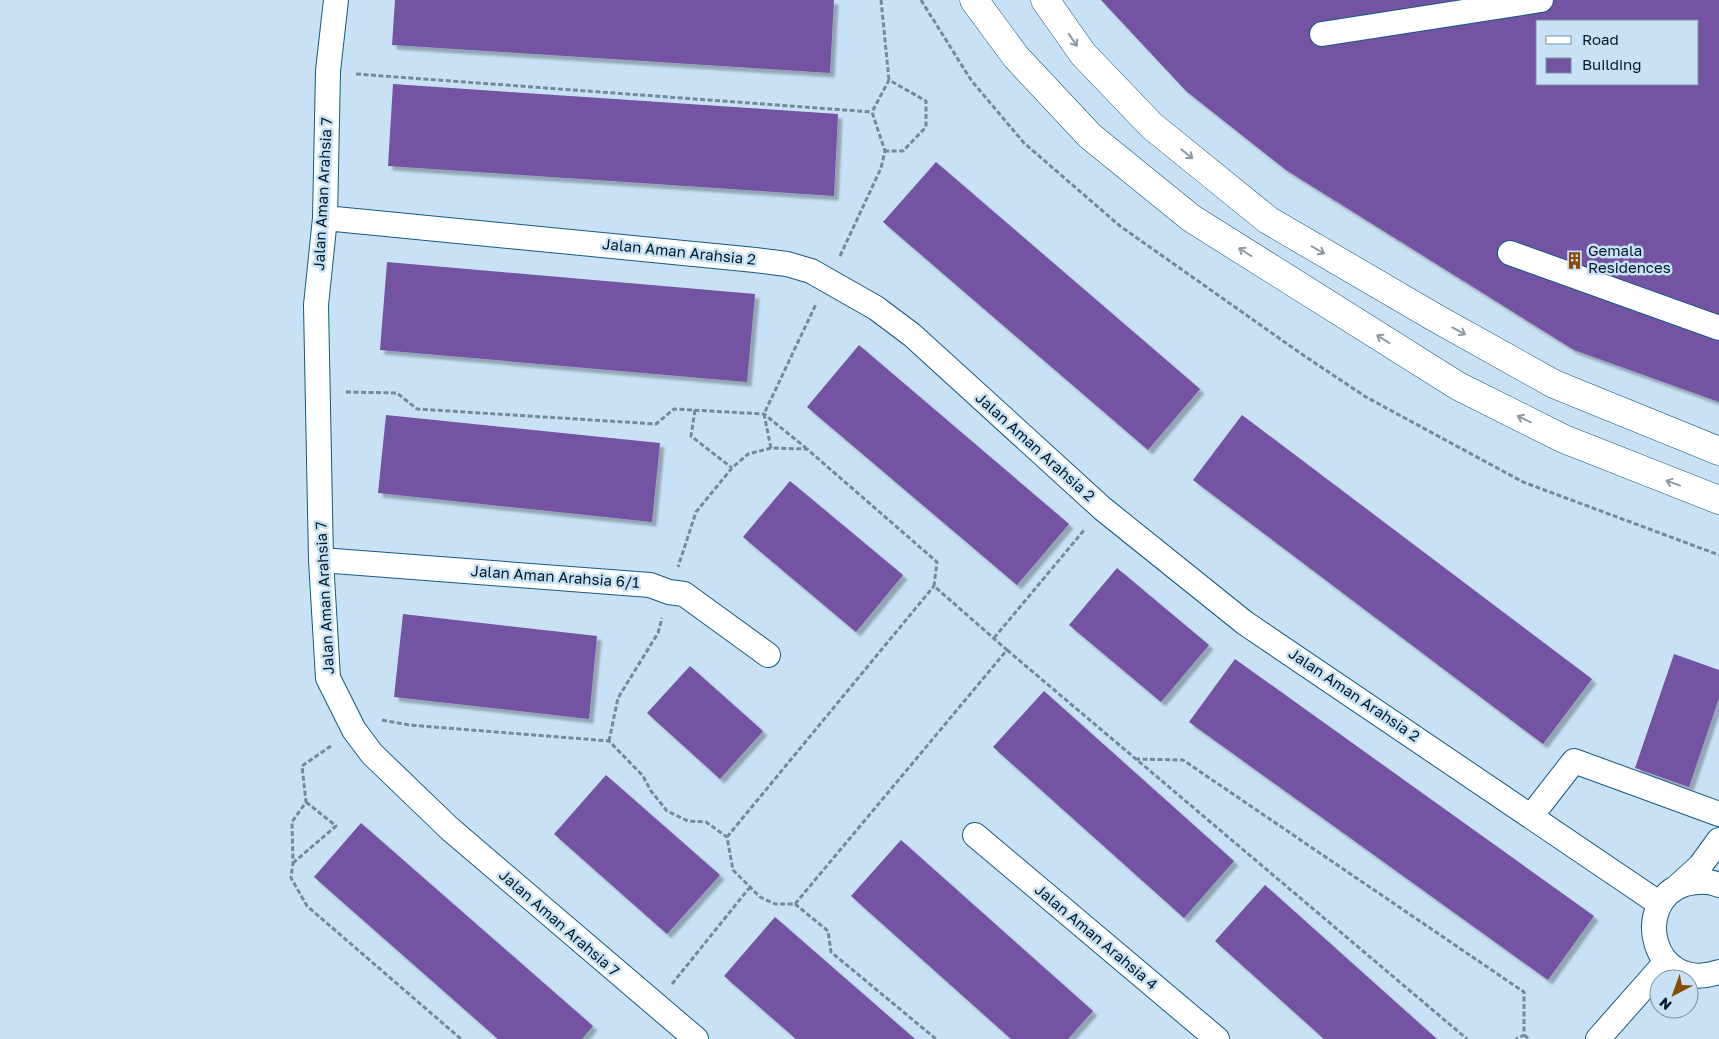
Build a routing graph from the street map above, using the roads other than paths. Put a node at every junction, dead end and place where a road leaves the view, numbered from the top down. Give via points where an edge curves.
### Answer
1 (336, 0) edge
2 (974, 0) edge
3 (1045, 0) edge
4 (1540, 0) edge
5 (1322, 34) dead end
6 (325, 218) junction
7 (1510, 253) dead end
8 (1719, 328) edge
9 (1719, 451) edge
10 (1719, 500) edge
11 (321, 560) junction
12 (768, 655) dead end
13 (1532, 814) junction
14 (1719, 814) edge
15 (974, 836) dead end
16 (1719, 840) edge
17 (1719, 885) edge
18 (1678, 886) junction
19 (1660, 904) junction
20 (1666, 962) junction
21 (1715, 978) edge
22 (696, 1039) edge
23 (1217, 1039) edge
24 (1598, 1039) edge

1 - 6 street, Jalan Aman Arahsia 7 via 328,72
10 -> 2 street via 1564,439 1458,386 1191,218 1090,136 1016,57
3 -> 9 street via 1083,54 1152,126 1268,220 1554,384
4 - 5 street
6 - 11 street, Jalan Aman Arahsia 7 via 316,305
6 - 13 street, Jalan Aman Arahsia 2 via 755,260 787,264 828,280 876,308 912,335 1103,509 1245,622
7 - 8 street
11 - 12 street, Jalan Aman Arahsia 6/1 via 650,585 684,594
11 - 22 street, Jalan Aman Arahsia 7 via 328,678 354,730 372,754 450,829
13 - 14 street via 1574,761
13 - 19 street, Jalan Aman Arahsia 2
15 - 23 street, Jalan Aman Arahsia 4
16 - 18 street via 1700,866
17 - 18 street via 1695,881
18 - 19 street
19 - 20 street via 1654,918 1653,934
20 - 21 street via 1692,976
20 - 24 street

